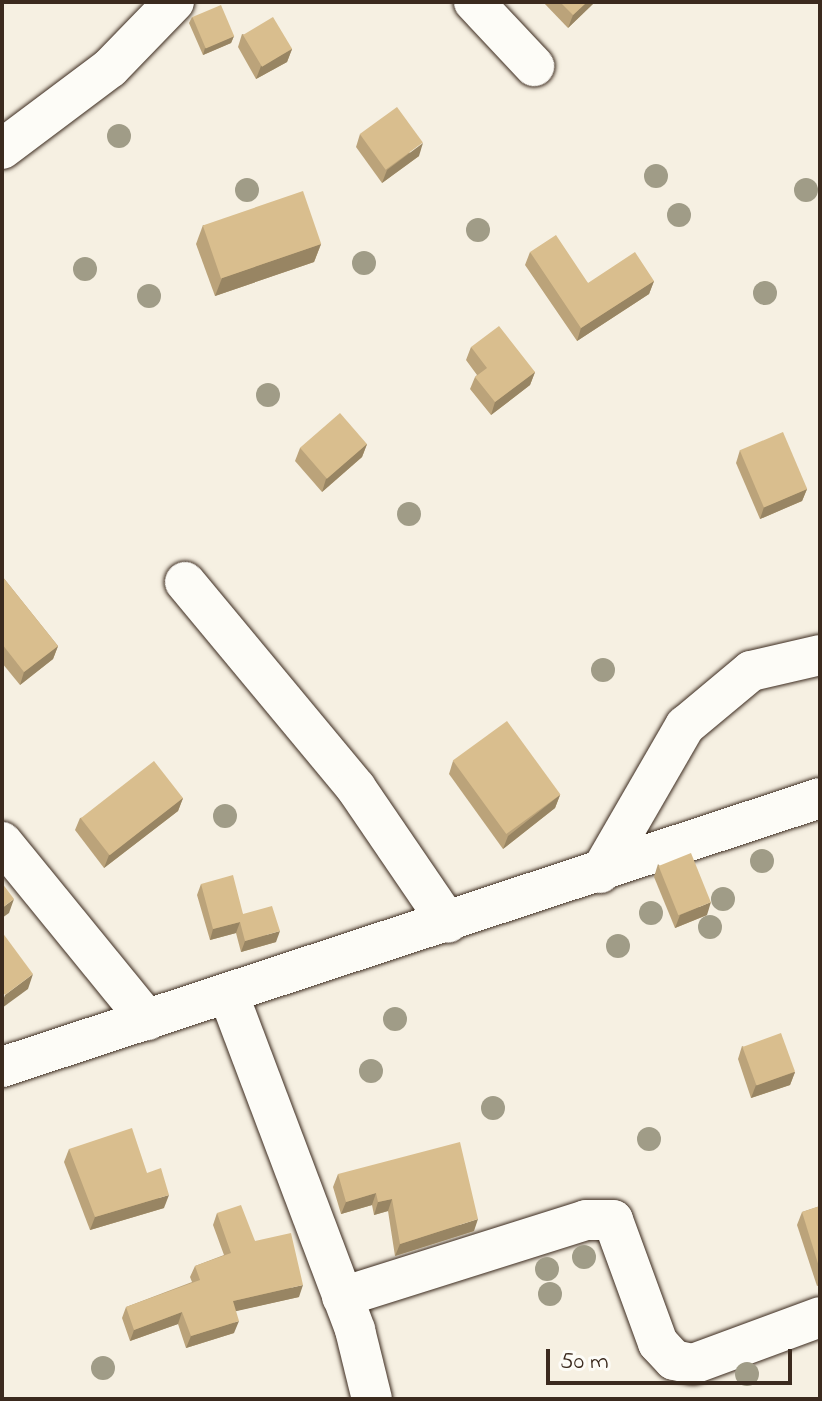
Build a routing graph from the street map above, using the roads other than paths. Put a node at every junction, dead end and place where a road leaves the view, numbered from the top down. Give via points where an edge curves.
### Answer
1 (174, 2) edge
2 (474, 2) edge
3 (534, 66) dead end
4 (2, 149) edge
5 (185, 582) dead end
6 (820, 655) edge
7 (820, 798) edge
8 (2, 842) edge
9 (600, 873) junction
10 (448, 923) junction
11 (229, 996) junction
12 (147, 1020) junction
13 (2, 1067) edge
14 (342, 1297) junction
15 (820, 1317) edge
16 (372, 1399) edge

1 - 4 street via 110,68
2 - 3 street
5 - 10 street via 356,788
6 - 9 street via 751,671 685,726
7 - 9 street
8 - 12 street
9 - 10 street
10 - 11 street
11 - 12 street
11 - 14 street
12 - 13 street
14 - 15 street via 586,1220 613,1220 658,1343 674,1360 693,1364
14 - 16 street

